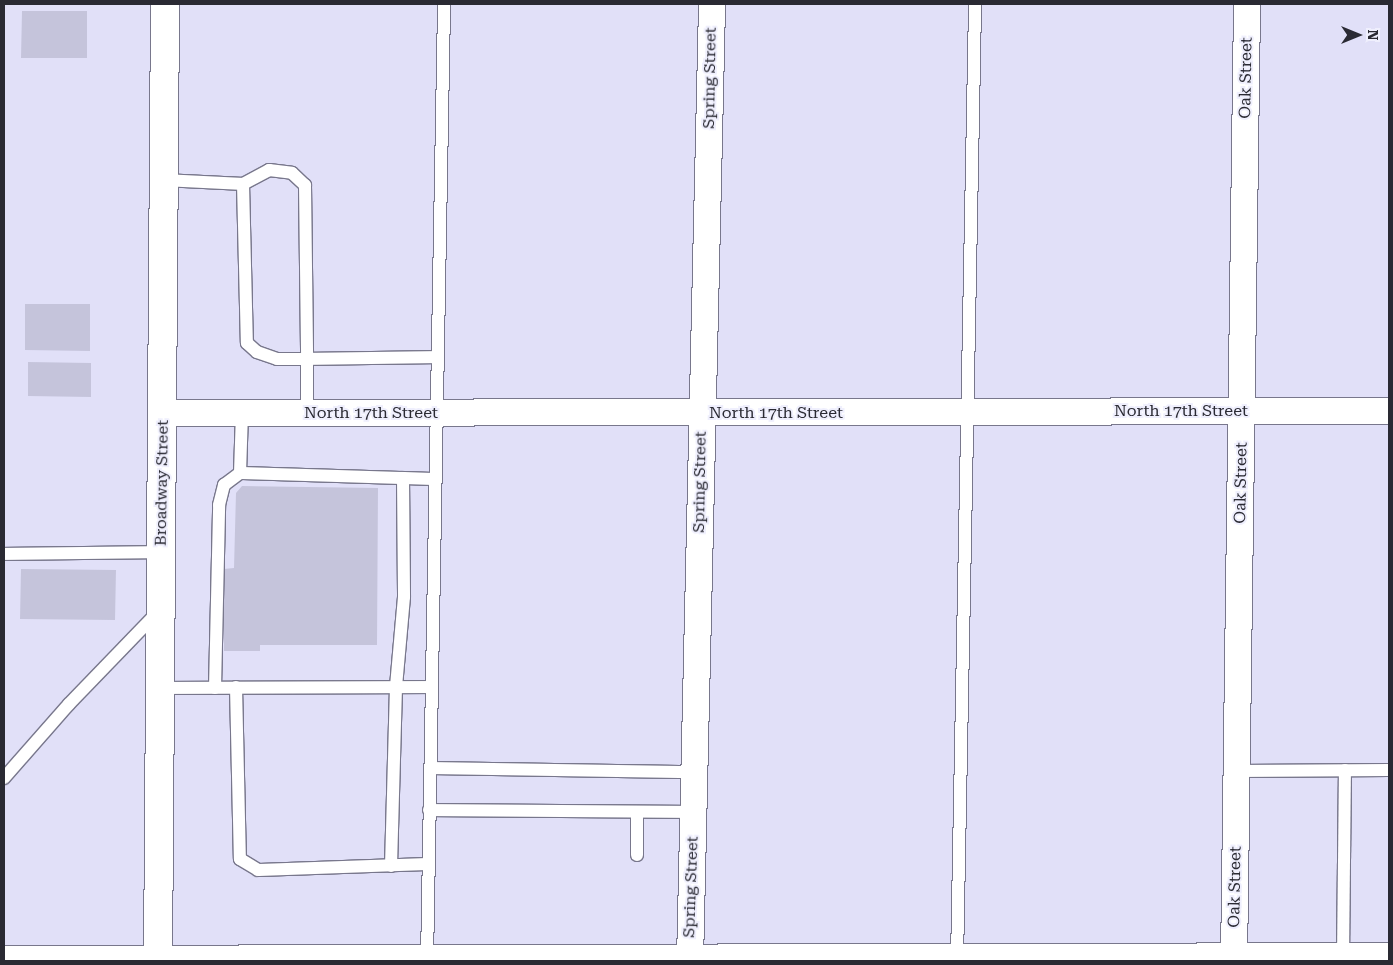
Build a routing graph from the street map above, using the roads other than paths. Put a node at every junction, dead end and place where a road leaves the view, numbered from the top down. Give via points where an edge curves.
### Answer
1 (165, 4) edge
2 (444, 4) edge
3 (712, 4) edge
4 (975, 4) edge
5 (1247, 4) edge
6 (164, 180) junction
7 (243, 184) junction
8 (436, 357) junction
9 (307, 359) junction
10 (1389, 410) edge
11 (1242, 411) junction
12 (967, 412) junction
13 (163, 413) junction
14 (242, 413) junction
15 (307, 413) junction
16 (435, 413) junction
17 (701, 413) junction
18 (240, 473) junction
19 (403, 478) junction
20 (434, 479) junction
21 (162, 552) junction
22 (4, 554) edge
23 (161, 610) junction
24 (396, 687) junction
25 (431, 687) junction
26 (160, 688) junction
27 (215, 688) junction
28 (236, 688) junction
29 (430, 768) junction
30 (1345, 770) junction
31 (1389, 770) edge
32 (1237, 771) junction
33 (695, 772) junction
34 (4, 778) edge
35 (429, 810) junction
36 (638, 812) junction
37 (694, 812) junction
38 (638, 855) dead end
39 (428, 864) junction
40 (391, 866) junction
41 (1343, 957) junction
42 (1389, 957) edge
43 (957, 959) edge
44 (1234, 959) edge
45 (4, 960) edge
46 (158, 960) edge
47 (249, 960) edge
48 (332, 960) edge
49 (397, 960) edge
50 (427, 960) edge
51 (690, 960) edge

1 - 6 street, Broadway Street
2 - 8 lane
3 - 17 street, Spring Street
4 - 12 lane
5 - 11 street, Oak Street
6 - 7 lane
6 - 13 street, Broadway Street
7 - 9 lane via 247,343 257,352 276,359
7 - 9 lane via 269,170 292,172 304,185
8 - 9 lane
8 - 16 lane
9 - 15 lane
10 - 11 street, North 17th Street
11 - 12 street, North 17th Street
11 - 32 street, Oak Street
12 - 17 street, North 17th Street
12 - 43 lane
13 - 14 street, North 17th Street
13 - 21 street, Broadway Street
14 - 15 street, North 17th Street
14 - 18 lane
15 - 16 street, North 17th Street
16 - 17 street, North 17th Street
16 - 20 lane
17 - 33 street, Spring Street
18 - 19 lane
18 - 27 lane via 224,484 219,506
19 - 20 lane
19 - 24 lane via 404,597
20 - 25 lane
21 - 22 lane
21 - 23 street, Broadway Street
23 - 26 street, Broadway Street
23 - 34 lane via 69,704
24 - 25 lane
24 - 28 lane
24 - 40 lane
25 - 29 lane
26 - 27 lane
26 - 46 street, Broadway Street
27 - 28 lane
28 - 40 lane via 240,859 258,870
29 - 33 lane
29 - 35 lane
30 - 31 lane
30 - 32 lane
30 - 41 lane
32 - 44 street, Oak Street
33 - 37 street, Spring Street
35 - 36 lane
35 - 39 lane
36 - 37 lane
36 - 38 lane
37 - 51 street, Spring Street
39 - 40 lane
39 - 50 lane
41 - 42 street
41 - 44 street
43 - 44 street
43 - 51 street
45 - 46 street
46 - 47 street
47 - 48 street
48 - 49 street
49 - 50 street
50 - 51 street

